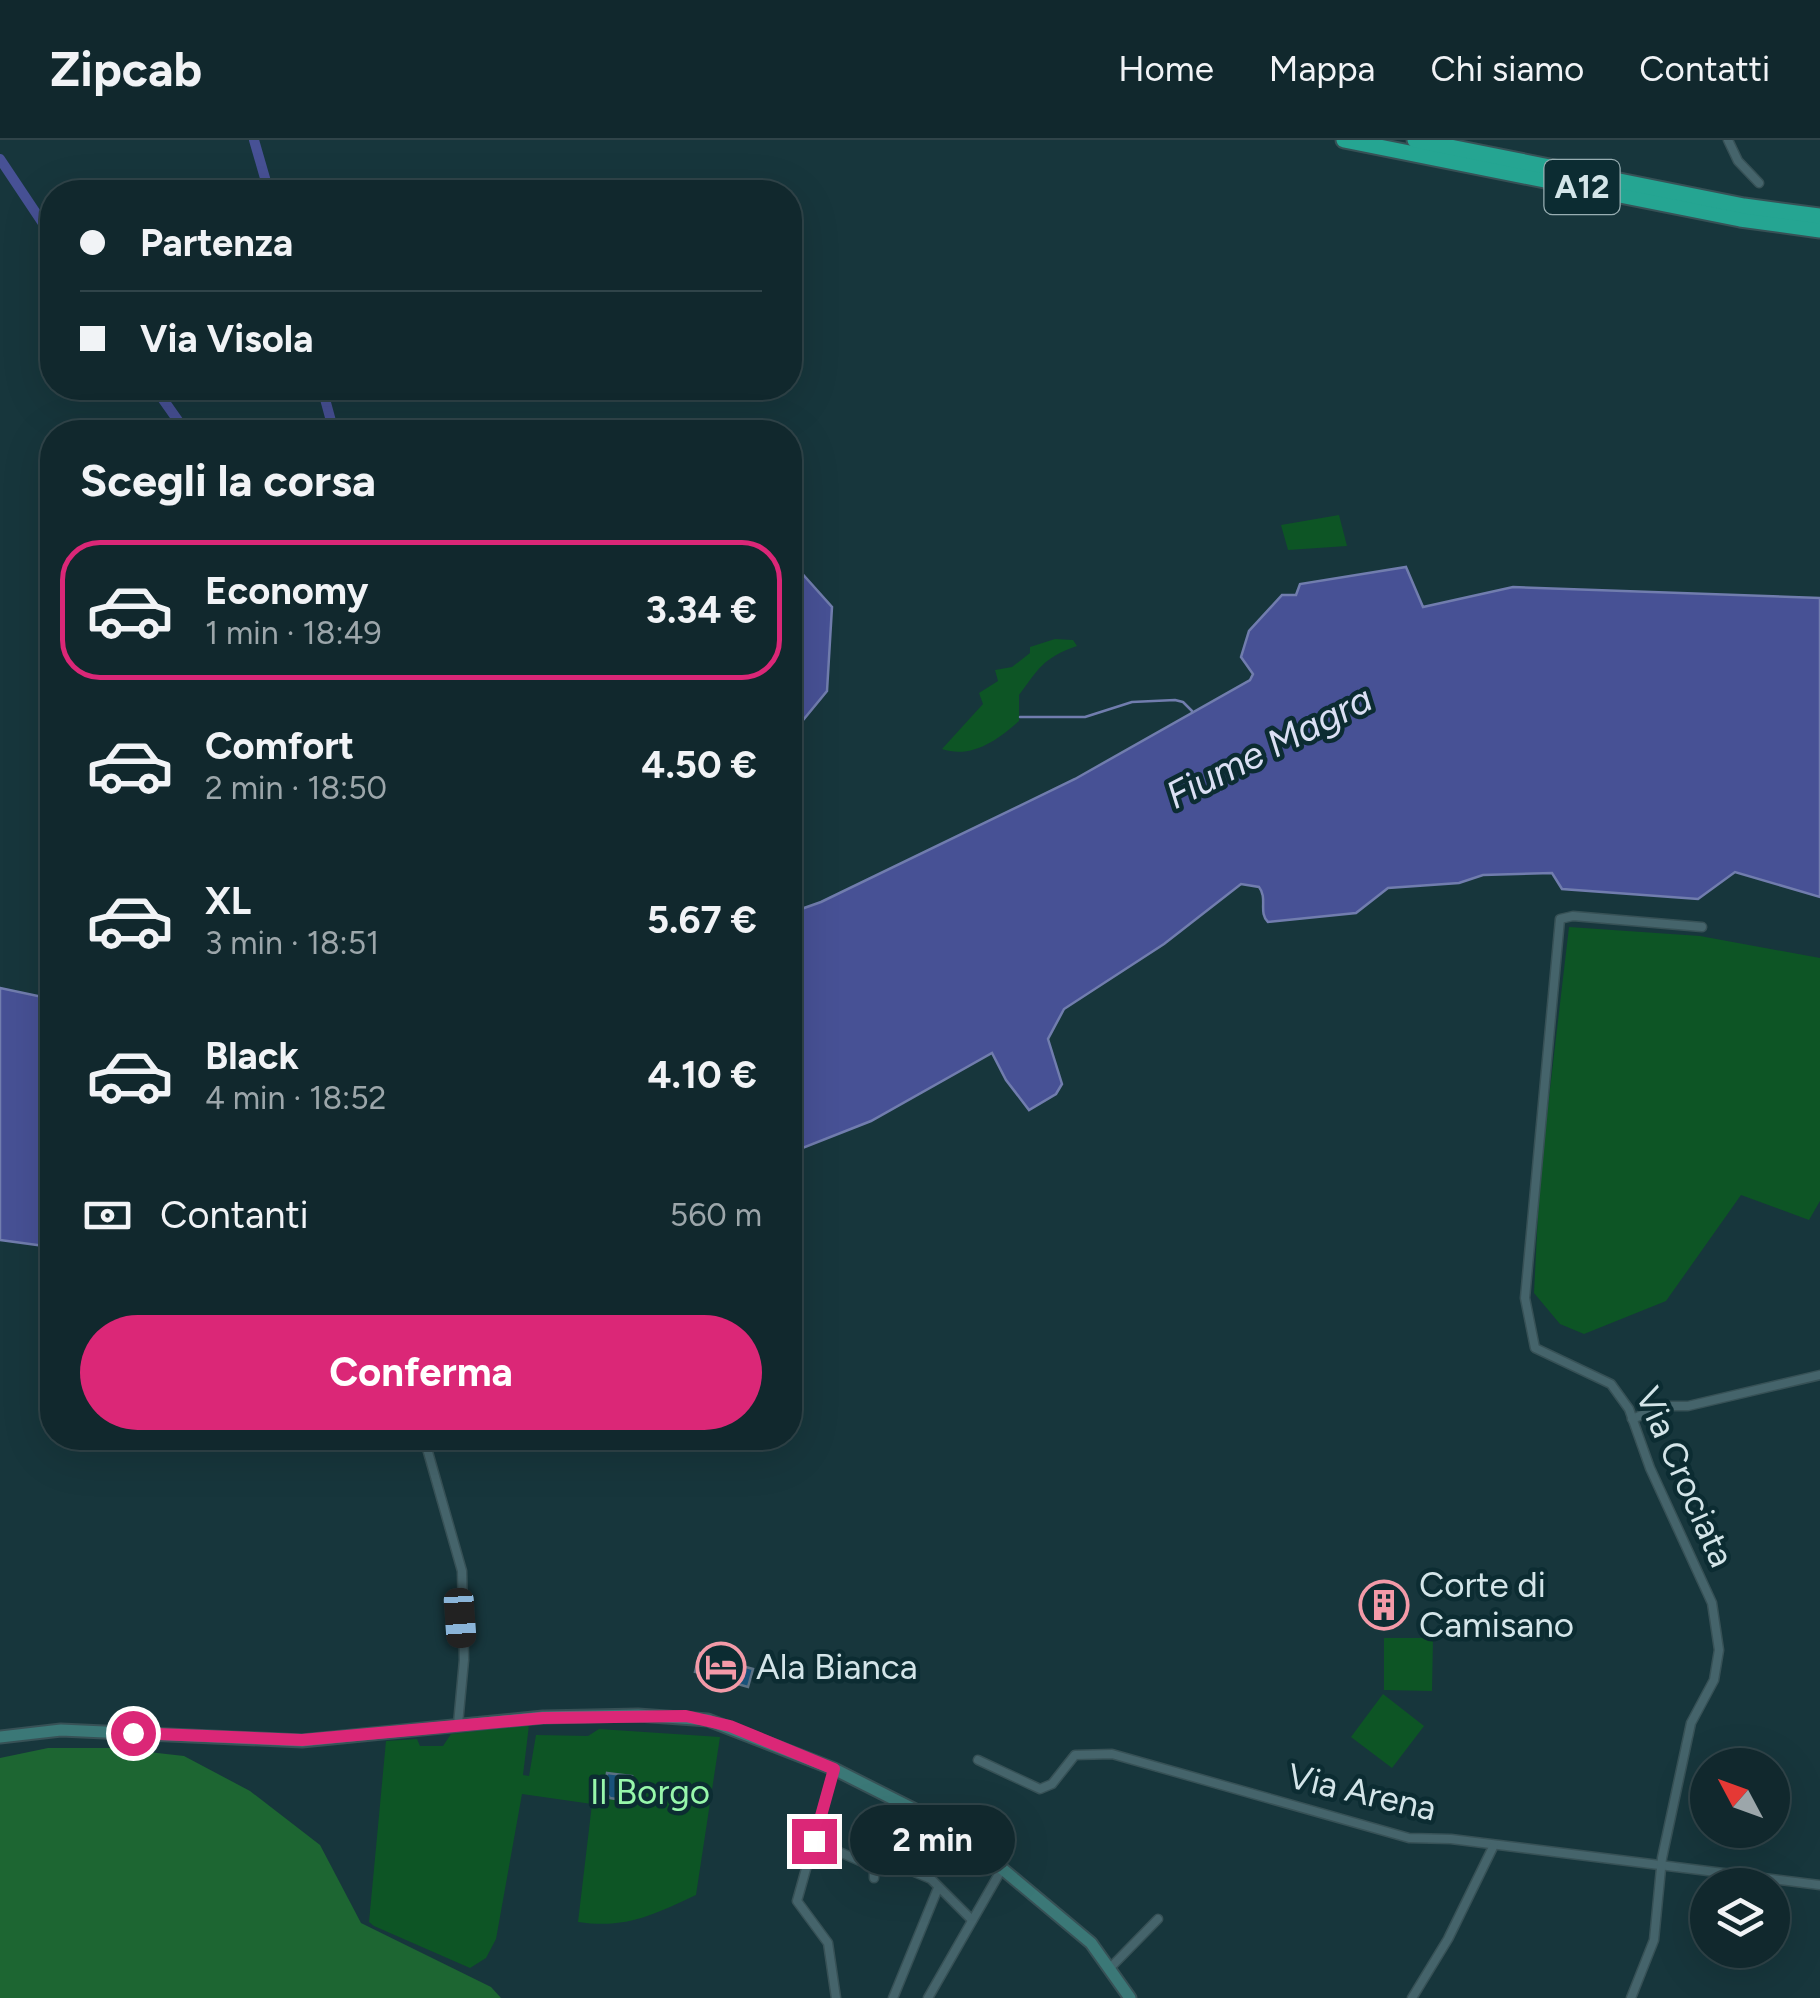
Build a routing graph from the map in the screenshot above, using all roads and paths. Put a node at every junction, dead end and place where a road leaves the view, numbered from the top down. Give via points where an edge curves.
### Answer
1 (1344, 140) edge
2 (1416, 140) edge
3 (1728, 140) edge
4 (1759, 183) dead end
5 (1820, 216) edge
6 (1820, 230) edge
7 (1702, 927) dead end
8 (1820, 1375) edge
9 (1632, 1419) junction
10 (427, 1450) edge
11 (458, 1724) junction
12 (0, 1737) edge
13 (978, 1760) dead end
14 (834, 1769) junction
15 (814, 1841) junction
16 (1494, 1845) junction
17 (888, 1861) dead end
18 (1003, 1867) junction
19 (1661, 1867) junction
20 (874, 1878) dead end
21 (1820, 1886) edge
22 (938, 1888) junction
23 (1158, 1918) dead end
24 (972, 1920) junction
25 (1112, 1967) junction
26 (836, 1998) edge
27 (893, 1998) edge
28 (928, 1998) edge
29 (1130, 1998) edge
30 (1412, 1998) edge
31 (1632, 1998) edge

1 - 6 highway, A12
2 - 5 highway, A12
3 - 4 street
7 - 9 street, Via Crociata via 1573,916 1557,926 1525,1298 1535,1348 1612,1384
8 - 9 street via 1665,1406
9 - 19 street, Via Crociata via 1712,1603 1718,1637 1714,1680 1690,1723
10 - 11 street via 462,1571
11 - 12 main road via 302,1740 61,1730
11 - 14 main road via 686,1716 730,1726
13 - 16 street, Via Arena via 1040,1790 1075,1756 1112,1754 1408,1838
14 - 15 street
14 - 18 main road via 958,1832
15 - 20 street via 874,1866
15 - 26 street via 797,1901 828,1943
16 - 19 street, Via Arena
16 - 30 street
17 - 22 street
18 - 24 street
18 - 25 main road
19 - 21 street, Via Arena
19 - 31 street, Via Crociata via 1654,1940
22 - 24 street
22 - 27 street
23 - 25 street
24 - 28 street
25 - 29 main road

